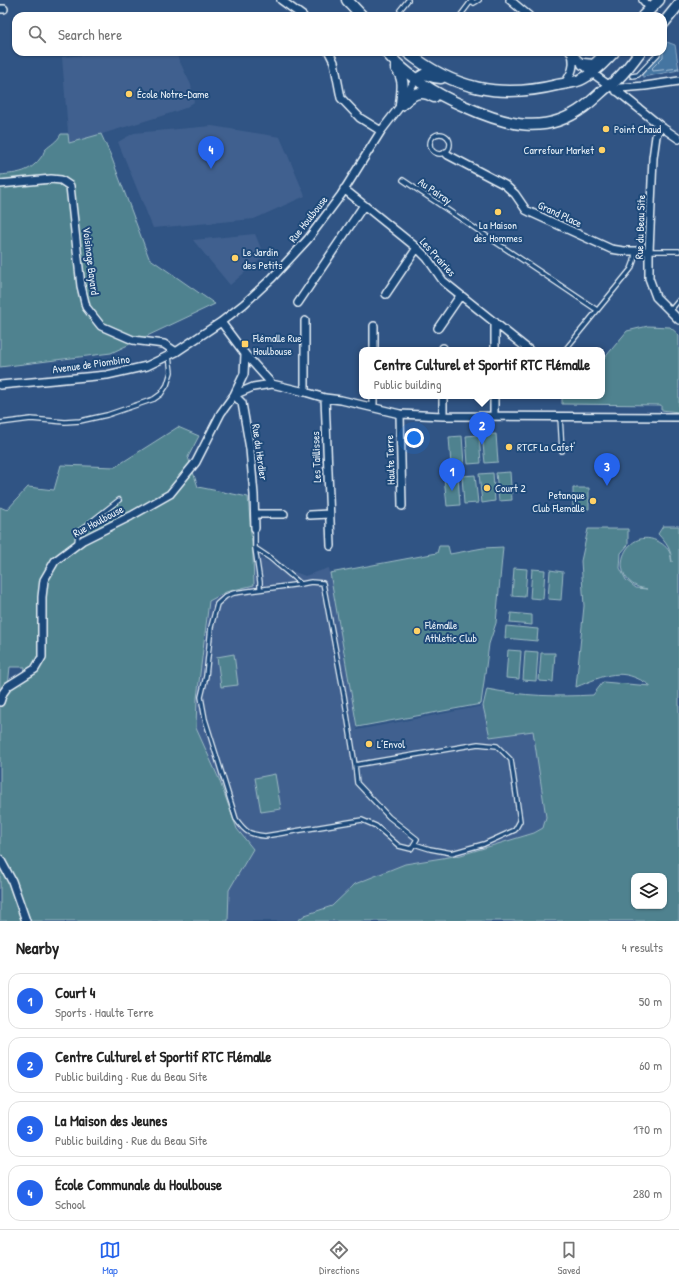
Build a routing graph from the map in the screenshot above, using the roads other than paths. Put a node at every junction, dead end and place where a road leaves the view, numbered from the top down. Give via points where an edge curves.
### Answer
1 (281, 0) edge
2 (347, 0) edge
3 (408, 0) edge
4 (466, 0) edge
5 (479, 0) edge
6 (510, 0) edge
7 (643, 0) edge
8 (659, 0) edge
9 (665, 0) edge
10 (471, 1) edge
11 (679, 4) edge
12 (400, 10) dead end
13 (298, 12) edge
14 (358, 12) edge
15 (463, 12) edge
16 (524, 12) edge
17 (647, 12) edge
18 (650, 12) edge
19 (650, 12) edge
20 (667, 19) edge
21 (331, 56) edge
22 (385, 56) edge
23 (390, 56) edge
24 (411, 56) edge
25 (413, 56) edge
26 (572, 56) edge
27 (574, 56) edge
28 (603, 56) edge
29 (610, 56) edge
30 (638, 56) edge
31 (656, 56) edge
32 (583, 64) junction
33 (592, 73) junction
34 (628, 74) junction
35 (447, 76) junction
36 (415, 80) junction
37 (679, 81) edge
38 (565, 83) junction
39 (631, 87) junction
40 (612, 88) junction
41 (401, 105) junction
42 (471, 110) junction
43 (660, 126) junction
44 (381, 131) junction
45 (679, 139) edge
46 (446, 153) junction
47 (403, 180) dead end
48 (0, 184) edge
49 (344, 189) junction
50 (364, 205) junction
51 (417, 248) junction
52 (635, 251) junction
53 (649, 251) junction
54 (679, 251) edge
55 (386, 294) dead end
56 (460, 296) junction
57 (679, 300) edge
58 (298, 303) dead end
59 (597, 310) junction
60 (670, 311) junction
61 (679, 320) edge
62 (305, 321) dead end
63 (221, 322) junction
64 (495, 322) junction
65 (374, 326) dead end
66 (438, 328) dead end
67 (374, 347) edge
68 (495, 347) edge
69 (525, 347) edge
70 (567, 347) edge
71 (176, 352) junction
72 (245, 354) junction
73 (169, 356) junction
74 (272, 384) junction
75 (0, 385) edge
76 (305, 392) junction
77 (234, 395) junction
78 (325, 398) junction
79 (373, 399) edge
80 (443, 399) edge
81 (494, 399) edge
82 (373, 408) junction
83 (400, 414) junction
84 (443, 416) junction
85 (494, 416) junction
86 (560, 417) junction
87 (679, 417) edge
88 (0, 423) edge
89 (562, 451) dead end
90 (119, 500) dead end
91 (402, 506) dead end
92 (255, 514) junction
93 (284, 514) dead end
94 (329, 514) junction
95 (310, 515) dead end
96 (255, 528) joint
97 (77, 545) junction
98 (331, 546) dead end
99 (255, 548) junction
100 (301, 584) junction
101 (260, 589) junction
102 (0, 702) edge
103 (355, 765) junction
104 (414, 844) junction
105 (0, 859) edge
106 (26, 921) edge

1 - 13 street
2 - 14 main road
3 - 12 lane
4 - 10 lane
5 - 10 lane via 474,3
6 - 16 street
7 - 17 street
8 - 18 main road
9 - 19 main road
10 - 15 lane
11 - 20 main road
21 - 44 street via 341,98 360,118
22 - 41 main road via 402,78
23 - 36 main road
24 - 36 main road
25 - 35 main road
26 - 38 street via 572,73
27 - 32 street
28 - 32 main road via 594,65
29 - 33 main road
30 - 34 main road
31 - 34 lane via 638,75
32 - 33 street
33 - 38 main road via 578,81
33 - 40 street
34 - 39 street via 623,80
34 - 40 main road via 615,82
35 - 36 main road via 436,78 425,74
35 - 38 main road via 478,88 509,92
36 - 41 street, Rue Houlbouse
36 - 42 main road
37 - 39 street
39 - 40 street
40 - 42 main road via 567,117 548,123 508,123
40 - 43 street
41 - 42 main road via 413,95 423,93 460,110
41 - 44 street, Rue Houlbouse
43 - 45 street
43 - 53 street, Rue du Beau Site via 654,144
44 - 49 street, Rue Houlbouse
46 - 46 lane via 449,148 448,137 441,134 434,136 430,145 433,151
46 - 52 street, Grand Place via 505,185 532,214 612,249
47 - 59 lane, Au Pairay
48 - 71 street, Voisinage Bayard via 51,179 61,180 70,186 81,286 86,307 101,326 133,340 164,344
49 - 50 street, Les Prairies
49 - 63 street, Rue Houlbouse via 297,252 244,304
50 - 51 street, Les Prairies
50 - 58 street
51 - 55 street
51 - 56 street, Les Prairies via 443,281
52 - 53 street, Grand Place
52 - 59 lane via 631,269
53 - 54 lane
53 - 60 street, Rue du Beau Site via 650,278 654,292
56 - 64 street, Les Prairies
56 - 66 street
57 - 60 lane
59 - 70 lane
60 - 61 street, Rue du Beau Site
62 - 76 street
63 - 71 street, Avenue de Piombino
63 - 72 street
64 - 68 street
64 - 69 street, Les Prairies
65 - 67 street
71 - 73 street, Avenue de Piombino
72 - 74 street
72 - 77 street, Rue Houlbouse via 244,374
73 - 75 street, Avenue de Piombino via 147,366 107,375
73 - 88 lane via 171,372 167,385 154,399 80,421 31,419
74 - 76 street
74 - 77 street via 253,387
76 - 78 street
77 - 92 street, Rue du Herdier via 242,404 250,449
77 - 97 street, Rue Houlbouse via 221,413 196,462 170,494
78 - 82 street
78 - 94 street, Les Taillisses
79 - 82 street
80 - 84 street
81 - 85 street
82 - 83 street
83 - 84 street
83 - 91 street, Haulte Terre
84 - 85 street
85 - 86 street
86 - 87 street
86 - 89 lane
90 - 97 lane via 78,532
92 - 93 street
92 - 96 street, Rue du Herdier
94 - 95 street
94 - 98 street, Les Taillisses
96 - 99 lane
97 - 102 street, Rue Houlbouse via 55,561 44,580 42,657 35,669 8,686
99 - 100 lane
99 - 101 lane
100 - 101 lane
100 - 103 lane via 323,583
101 - 104 lane via 234,593 217,604 211,626 206,676 201,697 205,719 236,819 252,834 265,836 362,820 376,826 399,846 411,848
103 - 104 lane via 357,783 389,817 417,839
103 - 104 lane via 478,744 497,746 511,760 520,821 515,830 484,844 452,853 430,850
105 - 106 street via 12,882

